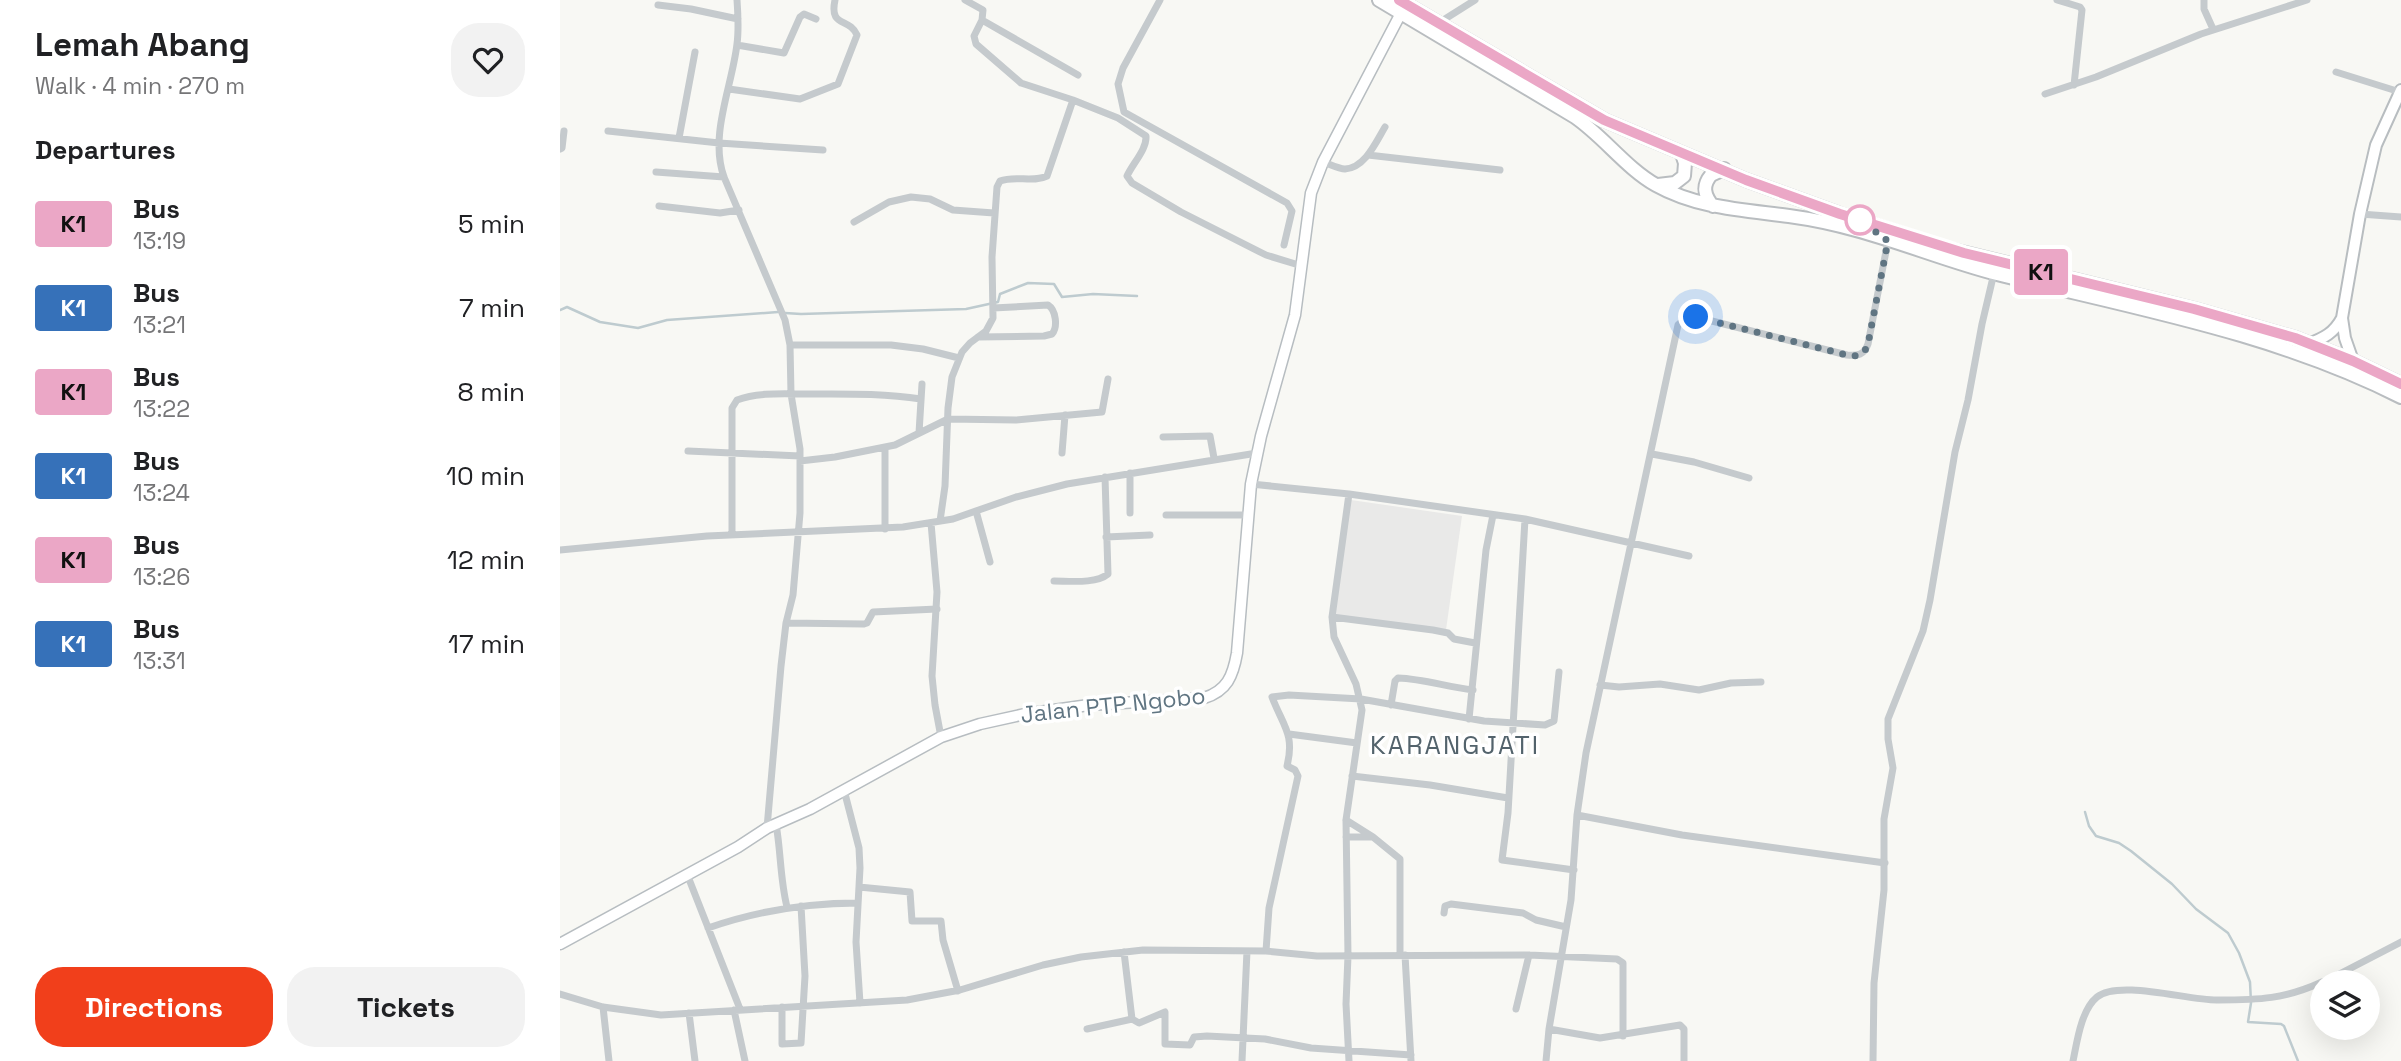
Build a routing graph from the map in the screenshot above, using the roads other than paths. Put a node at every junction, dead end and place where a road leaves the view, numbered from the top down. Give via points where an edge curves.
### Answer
1 (737, 0) edge
2 (835, 0) edge
3 (965, 0) edge
4 (1160, 0) edge
5 (1379, 0) edge
6 (1475, 0) edge
7 (2057, 0) edge
8 (2204, 0) edge
9 (2307, 0) edge
10 (658, 5) dead end
11 (1400, 7) edge
12 (738, 19) junction
13 (816, 19) dead end
14 (982, 20) junction
15 (1437, 24) junction
16 (2213, 29) junction
17 (737, 45) junction
18 (695, 52) dead end
19 (2336, 72) dead end
20 (1078, 75) dead end
21 (2074, 85) junction
22 (729, 89) junction
23 (2401, 91) edge
24 (2045, 94) dead end
25 (1073, 100) junction
26 (1385, 127) dead end
27 (564, 131) dead end
28 (608, 131) dead end
29 (679, 138) junction
30 (719, 143) junction
31 (560, 149) edge
32 (823, 150) dead end
33 (1682, 154) junction
34 (1368, 155) junction
35 (1323, 162) junction
36 (1724, 169) junction
37 (1500, 170) dead end
38 (656, 172) dead end
39 (724, 177) junction
40 (1656, 185) junction
41 (659, 206) dead end
42 (1713, 206) junction
43 (739, 210) junction
44 (994, 213) junction
45 (2360, 214) junction
46 (2401, 217) edge
47 (854, 222) dead end
48 (1888, 241) junction
49 (1284, 244) dead end
50 (1302, 266) junction
51 (1994, 273) junction
52 (993, 307) junction
53 (2342, 318) junction
54 (978, 337) junction
55 (2308, 344) junction
56 (790, 345) junction
57 (958, 358) junction
58 (2353, 361) junction
59 (1108, 379) dead end
60 (922, 384) dead end
61 (2401, 384) edge
62 (792, 394) junction
63 (2401, 397) edge
64 (921, 399) junction
65 (1065, 415) junction
66 (948, 419) junction
67 (919, 433) junction
68 (1163, 437) dead end
69 (885, 448) junction
70 (688, 451) dead end
71 (733, 452) junction
72 (1062, 453) dead end
73 (1257, 453) junction
74 (1651, 454) junction
75 (800, 458) junction
76 (1214, 458) junction
77 (1129, 473) junction
78 (1105, 477) junction
79 (1749, 478) dead end
80 (1251, 484) junction
81 (1349, 494) junction
82 (976, 511) junction
83 (1130, 513) dead end
84 (1166, 515) dead end
85 (1248, 515) junction
86 (1493, 515) junction
87 (1525, 519) junction
88 (940, 522) junction
89 (931, 523) junction
90 (884, 529) junction
91 (798, 531) junction
92 (732, 534) junction
93 (1150, 535) dead end
94 (1106, 537) junction
95 (1630, 542) junction
96 (560, 551) edge
97 (1689, 556) dead end
98 (990, 562) dead end
99 (1054, 581) dead end
100 (937, 609) junction
101 (1332, 617) junction
102 (786, 623) junction
103 (1475, 643) junction
104 (1559, 672) dead end
105 (1761, 682) dead end
106 (1600, 685) junction
107 (1473, 690) junction
108 (1361, 699) junction
109 (1391, 705) junction
110 (1469, 719) junction
111 (1512, 723) junction
112 (1289, 734) junction
113 (941, 737) junction
114 (1357, 743) junction
115 (1352, 776) junction
116 (844, 790) junction
117 (1508, 798) junction
118 (1577, 815) junction
119 (1346, 820) junction
120 (772, 826) junction
121 (1373, 836) junction
122 (1346, 837) junction
123 (1885, 863) junction
124 (1574, 870) junction
125 (687, 874) junction
126 (859, 887) junction
127 (858, 903) junction
128 (801, 906) junction
129 (787, 907) junction
130 (1444, 913) dead end
131 (1566, 927) junction
132 (708, 929) junction
133 (2401, 942) edge
134 (560, 944) edge
135 (1247, 951) junction
136 (1265, 951) junction
137 (1124, 952) junction
138 (1403, 955) junction
139 (1529, 955) junction
140 (1348, 956) junction
141 (1561, 956) junction
142 (2346, 970) edge
143 (2310, 987) edge
144 (958, 990) junction
145 (560, 994) edge
146 (860, 1003) junction
147 (804, 1006) junction
148 (603, 1007) junction
149 (782, 1007) junction
150 (1516, 1009) dead end
151 (737, 1010) junction
152 (689, 1013) junction
153 (1132, 1019) junction
154 (1549, 1029) junction
155 (1087, 1030) dead end
156 (1623, 1036) junction
157 (1243, 1038) junction
158 (1348, 1051) junction
159 (1411, 1058) edge
160 (609, 1061) edge
161 (695, 1061) edge
162 (746, 1061) edge
163 (1242, 1061) edge
164 (1349, 1061) edge
165 (1546, 1061) edge
166 (1684, 1061) edge
167 (1873, 1061) edge
168 (2073, 1061) edge

1 - 12 street
2 - 22 street via 837,20 853,27 857,35 838,84 800,99
3 - 14 street via 981,8
4 - 49 street via 1123,68 1118,85 1124,112 1287,203 1292,211
5 - 11 highway
6 - 15 street
7 - 21 street via 2082,10
8 - 16 street
9 - 16 street
10 - 12 street
11 - 15 highway
11 - 35 main road, Jalan PTP Ngobo
11 - 40 highway via 1576,117
12 - 17 street
13 - 17 street via 800,17 785,53
14 - 20 street
14 - 25 street via 974,40 1012,77 1028,87
15 - 33 highway via 1595,115
16 - 21 street
17 - 22 street
18 - 29 street
19 - 23 street
21 - 24 street
22 - 30 street
23 - 45 main road via 2376,145
25 - 44 street via 1047,176 1000,181
25 - 50 street via 1118,118 1146,136 1127,176 1132,183 1266,256
26 - 34 street
27 - 31 street
28 - 29 street
29 - 30 street
30 - 32 street
30 - 39 street
33 - 36 highway
33 - 40 highway via 1684,176 1675,183
34 - 35 street via 1344,169
34 - 37 street
35 - 50 main road, Jalan PTP Ngobo via 1311,193
36 - 42 highway via 1711,174 1705,187
36 - 55 highway via 1840,214 1949,248 2194,309
38 - 39 street
39 - 43 street
40 - 42 highway
41 - 43 street via 720,213
42 - 48 highway via 1791,216
43 - 56 street via 785,320
44 - 47 street via 953,210 930,199 911,197 890,202
44 - 52 street
45 - 46 street
45 - 53 main road
48 - 51 highway
48 - 74 street via 1868,344 1859,355 1696,317 1681,320
50 - 73 main road, Jalan PTP Ngobo via 1292,327
51 - 63 highway via 2273,344
51 - 123 street via 1923,631 1888,719 1893,768 1885,807
52 - 54 street via 991,324
52 - 54 street via 1048,305 1055,330 1044,336
53 - 55 main road via 2333,332
53 - 58 main road
54 - 57 street
55 - 58 highway
56 - 57 street via 891,345
56 - 62 street
57 - 66 street
58 - 61 highway
59 - 65 street via 1102,412
60 - 64 street
62 - 64 street
62 - 71 street via 734,401
62 - 75 street
64 - 67 street
65 - 66 street
65 - 72 street
66 - 67 street
66 - 88 street
67 - 69 street
68 - 76 street via 1210,436
69 - 75 street
69 - 90 street
70 - 71 street
71 - 75 street
71 - 92 street
73 - 76 street
73 - 80 main road, Jalan PTP Ngobo
74 - 79 street
74 - 95 street
75 - 91 street
76 - 77 street
77 - 78 street
77 - 83 street
78 - 82 street
78 - 94 street
80 - 81 street
80 - 85 main road, Jalan PTP Ngobo
81 - 86 street
81 - 101 street
82 - 88 street
82 - 98 street
84 - 85 street
85 - 113 main road, Jalan PTP Ngobo via 1237,653 1232,676 1222,690 1189,699 1025,714
86 - 87 street
86 - 103 street
87 - 95 street
87 - 111 street
88 - 89 street
89 - 90 street
89 - 100 street
90 - 91 street
91 - 92 street
91 - 102 street
92 - 96 street
93 - 94 street
94 - 99 street via 1108,574 1104,578
95 - 97 street
95 - 106 street
100 - 102 street via 873,612 864,624
100 - 113 street via 932,676
101 - 103 street via 1433,630
101 - 108 street via 1334,637
102 - 120 street
103 - 107 street
104 - 111 street via 1554,721
105 - 106 street via 1699,690 1646,683
106 - 118 street
107 - 109 street via 1398,678
107 - 110 street
108 - 109 street
108 - 112 street via 1272,697
108 - 114 street
109 - 110 street
110 - 111 street
111 - 117 street
112 - 114 street
112 - 136 street via 1287,766 1298,776 1269,908
113 - 116 main road, Jalan PTP Ngobo
114 - 115 street
115 - 117 street
115 - 119 street
116 - 120 main road, Jalan PTP Ngobo
116 - 126 street via 859,848
117 - 124 street via 1502,860
118 - 123 street via 1682,835
118 - 124 street
119 - 121 street
119 - 122 street
120 - 125 main road, Jalan PTP Ngobo
120 - 129 street via 782,859 780,877
121 - 122 street
121 - 138 street via 1400,859
122 - 140 street
123 - 167 street via 1874,983
124 - 131 street
125 - 132 street
125 - 134 main road, Jalan PTP Ngobo
126 - 127 street
126 - 144 street via 910,892 912,920 941,921
127 - 128 street
127 - 146 street
128 - 129 street
128 - 147 street
129 - 132 street
130 - 131 street via 1445,906 1451,904 1523,912 1535,920
131 - 141 street
132 - 151 street
133 - 142 street
135 - 136 street
135 - 137 street
135 - 157 street
136 - 140 street
137 - 144 street via 1066,960
137 - 153 street
138 - 139 street
138 - 140 street
138 - 159 street
139 - 141 street
139 - 150 street
140 - 158 street
141 - 154 street
141 - 156 street via 1620,960
143 - 168 street via 2270,999 2208,1000 2123,990 2105,993 2086,1014
144 - 146 street
145 - 148 street
146 - 147 street
147 - 149 street
147 - 149 street via 800,1044 782,1044
148 - 152 street via 646,1014
148 - 160 street
149 - 151 street
151 - 152 street
151 - 162 street
152 - 161 street
153 - 155 street
153 - 157 street via 1139,1023 1165,1012 1165,1044 1190,1045 1198,1036
154 - 156 street via 1600,1038
154 - 165 street
156 - 166 street via 1682,1026
157 - 158 street
157 - 163 street
158 - 159 street
158 - 164 street

